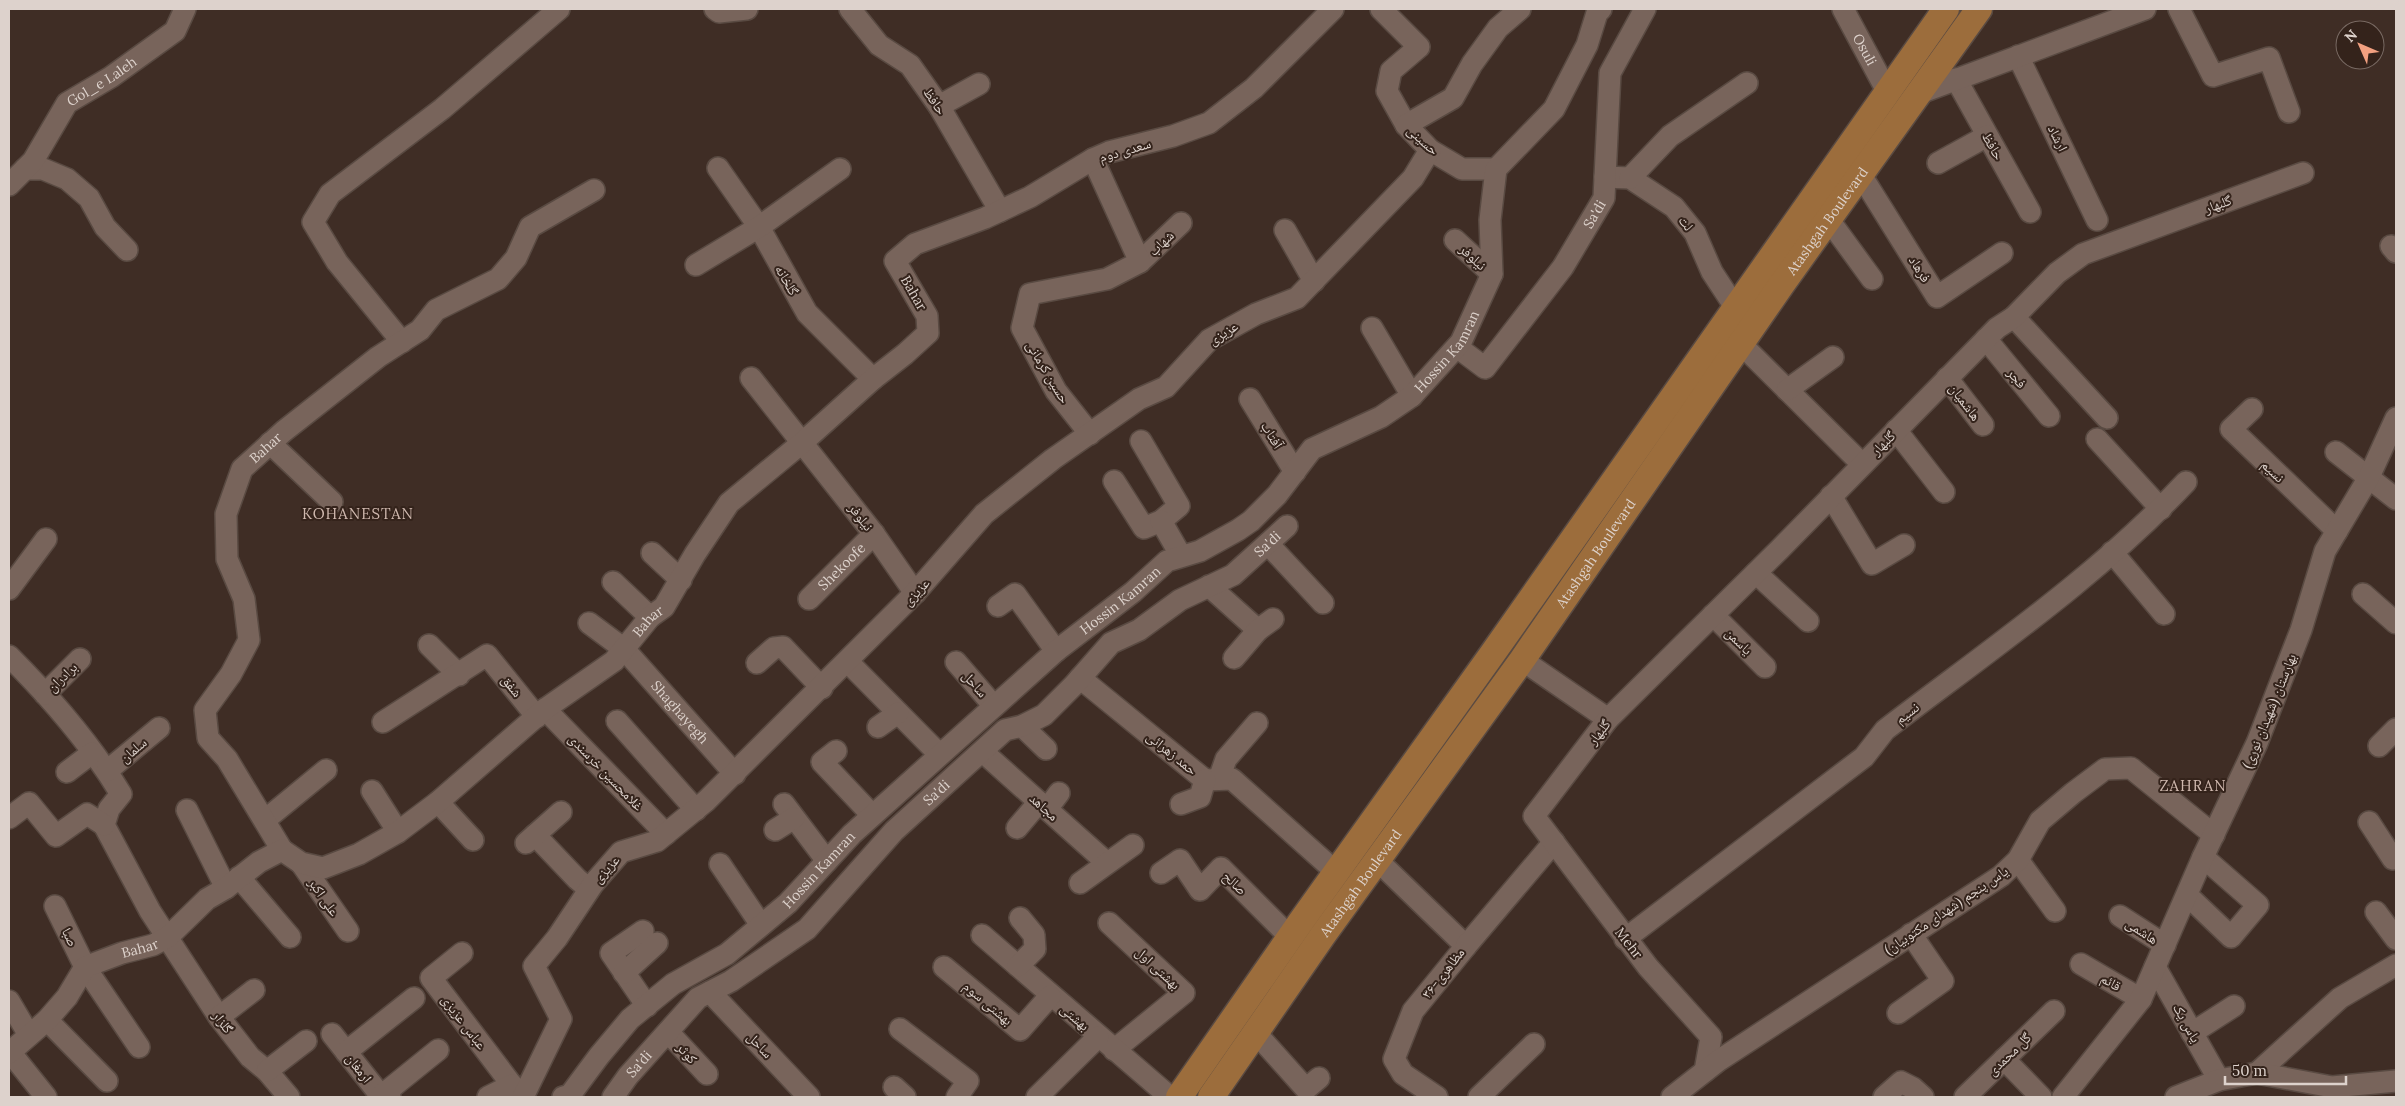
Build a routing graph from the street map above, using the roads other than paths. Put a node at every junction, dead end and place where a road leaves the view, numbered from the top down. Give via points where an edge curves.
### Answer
1 (185, 9) edge
2 (558, 9) edge
3 (715, 9) edge
4 (747, 9) edge
5 (850, 9) edge
6 (1333, 9) edge
7 (1381, 9) edge
8 (1520, 9) edge
9 (1601, 9) edge
10 (1645, 9) edge
11 (1843, 9) edge
12 (1946, 9) edge
13 (1979, 9) edge
14 (2145, 9) edge
15 (2179, 9) edge
16 (2018, 56) junction
17 (1956, 79) junction
18 (1747, 83) dead end
19 (979, 84) dead end
20 (1887, 91) junction
21 (1920, 93) junction
22 (940, 106) junction
23 (2289, 112) dead end
24 (1406, 125) junction
25 (1987, 136) junction
26 (1430, 150) junction
27 (1093, 158) junction
28 (1938, 163) dead end
29 (718, 168) dead end
30 (840, 169) dead end
31 (1496, 169) junction
32 (2303, 173) dead end
33 (1861, 175) junction
34 (1605, 177) junction
35 (1630, 178) junction
36 (14, 179) edge
37 (594, 190) dead end
38 (1000, 211) junction
39 (2030, 212) dead end
40 (1829, 220) junction
41 (2097, 220) dead end
42 (1181, 223) dead end
43 (759, 227) junction
44 (1285, 230) dead end
45 (1455, 240) dead end
46 (127, 250) dead end
47 (2002, 253) dead end
48 (895, 261) joint
49 (1140, 262) junction
50 (696, 266) dead end
51 (1492, 274) junction
52 (1872, 279) dead end
53 (1314, 281) junction
54 (1735, 307) junction
55 (2014, 317) junction
56 (1372, 328) dead end
57 (1986, 339) junction
58 (402, 342) junction
59 (1741, 344) junction
60 (1456, 347) junction
61 (1833, 357) dead end
62 (750, 378) dead end
63 (1947, 378) junction
64 (873, 379) junction
65 (1787, 390) junction
66 (1412, 396) junction
67 (1250, 399) dead end
68 (2252, 410) dead end
69 (2048, 416) dead end
70 (2107, 418) dead end
71 (2396, 418) edge
72 (1983, 425) dead end
73 (1896, 430) junction
74 (1090, 434) junction
75 (2097, 439) dead end
76 (1141, 441) dead end
77 (803, 442) junction
78 (270, 443) junction
79 (2336, 452) dead end
80 (1862, 464) junction
81 (1295, 472) junction
82 (2369, 477) junction
83 (1114, 481) dead end
84 (2186, 482) dead end
85 (1944, 492) dead end
86 (1831, 496) junction
87 (2396, 499) edge
88 (332, 502) dead end
89 (2161, 509) junction
90 (1160, 521) junction
91 (1287, 526) dead end
92 (1238, 530) junction
93 (2337, 531) junction
94 (874, 534) junction
95 (46, 539) dead end
96 (1904, 545) dead end
97 (1261, 550) junction
98 (2112, 552) junction
99 (652, 553) dead end
100 (1181, 556) junction
101 (1756, 573) junction
102 (12, 579) edge
103 (680, 580) junction
104 (613, 582) dead end
105 (1209, 586) junction
106 (915, 593) junction
107 (2364, 594) dead end
108 (809, 599) dead end
109 (1323, 603) dead end
110 (998, 606) dead end
111 (2164, 614) dead end
112 (1713, 615) junction
113 (650, 617) junction
114 (1808, 621) dead end
115 (588, 623) dead end
116 (2396, 623) edge
117 (429, 645) dead end
118 (624, 649) junction
119 (1056, 651) junction
120 (1234, 658) dead end
121 (10, 659) edge
122 (80, 659) dead end
123 (1522, 660) junction
124 (848, 662) junction
125 (956, 662) dead end
126 (757, 663) dead end
127 (1765, 667) dead end
128 (459, 675) junction
129 (1080, 678) junction
130 (822, 688) junction
131 (45, 694) junction
132 (993, 706) junction
133 (541, 713) junction
134 (898, 713) junction
135 (1608, 719) junction
136 (617, 721) dead end
137 (382, 722) dead end
138 (1257, 723) dead end
139 (1022, 726) junction
140 (878, 727) dead end
141 (159, 728) dead end
142 (2396, 729) edge
143 (2379, 746) dead end
144 (1046, 749) dead end
145 (836, 751) dead end
146 (983, 752) junction
147 (92, 753) junction
148 (939, 754) junction
149 (326, 770) dead end
150 (107, 771) junction
151 (68, 772) dead end
152 (735, 774) junction
153 (1212, 779) junction
154 (372, 792) dead end
155 (438, 802) junction
156 (1048, 802) junction
157 (1181, 804) dead end
158 (1381, 809) junction
159 (187, 810) dead end
160 (696, 810) junction
161 (561, 812) dead end
162 (872, 815) junction
163 (1534, 816) joint
164 (9, 818) edge
165 (264, 820) junction
166 (2369, 822) dead end
167 (104, 825) junction
168 (1403, 825) junction
169 (1017, 828) dead end
170 (775, 830) dead end
171 (398, 832) junction
172 (666, 834) junction
173 (2214, 836) junction
174 (473, 840) dead end
175 (1554, 842) junction
176 (1132, 845) dead end
177 (282, 850) junction
178 (2203, 857) junction
179 (2396, 857) edge
180 (1377, 860) junction
181 (2018, 860) junction
182 (827, 861) junction
183 (1106, 862) junction
184 (301, 863) junction
185 (720, 864) dead end
186 (1336, 872) junction
187 (1161, 873) dead end
188 (233, 882) junction
189 (1080, 883) dead end
190 (590, 889) junction
191 (1356, 889) junction
192 (2186, 895) junction
193 (55, 906) dead end
194 (2055, 911) dead end
195 (2376, 912) dead end
196 (2120, 916) dead end
197 (1020, 918) dead end
198 (1109, 923) dead end
199 (761, 925) junction
200 (348, 931) dead end
201 (1911, 934) junction
202 (982, 935) dead end
203 (168, 937) junction
204 (290, 937) dead end
205 (650, 937) dead end
206 (1290, 937) junction
207 (1626, 938) junction
208 (2396, 939) edge
209 (2165, 945) junction
210 (1466, 946) junction
211 (462, 952) dead end
212 (2081, 964) dead end
213 (2396, 965) edge
214 (1018, 966) junction
215 (85, 967) junction
216 (944, 967) dead end
217 (2155, 967) junction
218 (254, 990) dead end
219 (710, 992) junction
220 (1050, 996) junction
221 (414, 998) dead end
222 (2141, 999) junction
223 (9, 1001) edge
224 (647, 1006) junction
225 (2234, 1006) dead end
226 (2054, 1011) dead end
227 (1898, 1013) dead end
228 (219, 1018) junction
229 (47, 1020) junction
230 (900, 1029) dead end
231 (668, 1032) junction
232 (1255, 1032) junction
233 (2192, 1033) junction
234 (332, 1034) dead end
235 (29, 1035) junction
236 (306, 1042) dead end
237 (1106, 1044) junction
238 (1534, 1044) dead end
239 (139, 1047) dead end
240 (438, 1050) dead end
241 (9, 1052) edge
242 (346, 1052) junction
243 (2004, 1059) junction
244 (267, 1071) junction
245 (1705, 1071) junction
246 (2257, 1073) junction
247 (707, 1074) dead end
248 (1319, 1078) dead end
249 (2219, 1080) junction
250 (107, 1081) dead end
251 (2396, 1081) edge
252 (2283, 1088) edge
253 (519, 1093) edge
254 (46, 1097) edge
255 (289, 1097) edge
256 (386, 1097) edge
257 (488, 1097) edge
258 (563, 1097) edge
259 (614, 1097) edge
260 (809, 1097) edge
261 (957, 1097) edge
262 (1037, 1097) edge
263 (1170, 1097) edge
264 (1179, 1097) edge
265 (1211, 1097) edge
266 (1438, 1097) edge
267 (1479, 1097) edge
268 (1672, 1097) edge
269 (1884, 1097) edge
270 (1923, 1097) edge
271 (1966, 1097) edge
272 (2041, 1097) edge
273 (2063, 1097) edge
274 (2176, 1097) edge

1 - 36 street, Gol_e Laleh via 175,31 111,77 67,103 33,160
2 - 58 street via 442,109 330,194 313,222 337,262
3 - 4 street via 719,12
5 - 22 street, حافظ via 879,45 910,65
6 - 27 street, سعدی دوم via 1254,88 1209,123
7 - 24 street, حسینی via 1419,47 1391,71 1387,92
8 - 24 street via 1498,28 1453,98
9 - 31 street via 1587,45 1554,109
10 - 34 street, Sa'di via 1610,73
11 - 20 street, Osuli
12 - 20 main road, Atashgah Boulevard
13 - 21 main road, Atashgah Boulevard
14 - 16 street
15 - 23 street via 2213,76 2270,58
16 - 17 street
16 - 41 street, ارشاد
17 - 21 street
17 - 25 street, حافظ
18 - 35 street via 1670,136
19 - 22 street
20 - 54 main road, Atashgah Boulevard
21 - 33 main road, Atashgah Boulevard
22 - 38 street, حافظ
24 - 26 street, حسینی
25 - 28 street
25 - 39 street, حافظ
26 - 31 street, حسینی via 1462,169
26 - 53 street, عزیزی via 1413,178
27 - 38 street, سعدی دوم via 1030,197
27 - 49 street
29 - 43 street, گلخانه
30 - 43 street
31 - 51 street, Hossin Kamran via 1490,220
32 - 55 street, گلبهار via 2083,254 2057,273
33 - 40 main road, Atashgah Boulevard
33 - 47 street, فرهاد via 1937,297
34 - 35 street
34 - 60 street, Sa'di via 1604,198 1563,267 1485,368
35 - 54 street, لت via 1674,207 1695,234 1712,272
36 - 46 street via 44,169 67,179 89,198 105,227
37 - 58 street, Bahar via 530,227 516,258 498,279 436,310 420,330
38 - 48 street, سعدی دوم via 915,244
40 - 52 street
40 - 59 main road, Atashgah Boulevard
42 - 49 street, شهاب
43 - 50 street
43 - 64 street, گلخانه via 807,313
44 - 53 street
45 - 51 street, نیلوفر
48 - 64 street, Bahar via 927,316 928,333
49 - 74 street, حسین کرمانی via 1107,279 1030,294 1022,328 1056,391
51 - 60 street, Hossin Kamran
53 - 74 street, عزیزی via 1297,298 1256,314 1209,340 1166,387 1139,399
54 - 158 main road, Atashgah Boulevard
55 - 57 street, گلبهار
55 - 70 street
56 - 66 street
57 - 63 street, گلبهار
57 - 69 street, فجر
58 - 78 street, Bahar via 378,357
59 - 65 street
59 - 123 main road, Atashgah Boulevard
60 - 66 street, Hossin Kamran
61 - 65 street
62 - 77 street, نیلوفر
63 - 72 street, هاشمیان
63 - 73 street, گلبهار
64 - 77 street, Bahar
65 - 80 street
66 - 81 street, Hossin Kamran via 1381,417 1312,449
67 - 81 street, آفتاب
68 - 93 street, نسیم via 2231,429
71 - 82 street, بهارستان (شهیدان نوری)
73 - 80 street, گلبهار
73 - 85 street
74 - 106 street, عزیزی via 1053,458 984,514
75 - 89 street
76 - 90 street via 1179,506
77 - 94 street, نیلوفر
77 - 103 street, Bahar via 729,503
78 - 88 street
78 - 165 street, Bahar via 242,468 226,514 226,559 244,599 250,640 205,710 208,738 227,759
79 - 82 street
80 - 86 street, گلبهار
81 - 92 street, Hossin Kamran via 1277,495
82 - 87 street
82 - 93 street, بهارستان (شهیدان نوری)
83 - 90 street via 1144,528
84 - 89 street, نسیم
86 - 96 street via 1872,564
86 - 101 street, گلبهار
89 - 98 street, نسیم
90 - 100 street
91 - 97 street, Sa'di
92 - 97 street
92 - 100 street, Hossin Kamran via 1200,551
93 - 173 street, بهارستان (شهیدان نوری) via 2325,552 2301,630 2257,743
94 - 106 street, نیلوفر
94 - 108 street, Shekoofe
95 - 102 street
97 - 105 street, Sa'di via 1233,575
97 - 109 street
98 - 111 street
98 - 207 street, نسیم via 2078,582 1885,730 1864,757
99 - 103 street
100 - 119 street, Hossin Kamran via 1167,560 1133,592
101 - 112 street, گلبهار
101 - 114 street
103 - 113 street, Bahar via 664,607
104 - 113 street
105 - 120 street via 1266,624
105 - 129 street, Sa'di via 1180,600 1140,630 1111,643
106 - 124 street, عزیزی
107 - 116 street
110 - 119 street via 1015,594
112 - 127 street, یاسمن
112 - 135 street, گلبهار
113 - 118 street, Bahar
115 - 118 street, Shaghayegh
117 - 128 street
118 - 133 street, Bahar via 614,661
118 - 152 street, Shaghayegh
119 - 132 street, Hossin Kamran
121 - 131 street
122 - 131 street, برادران
123 - 135 street
123 - 168 main road, Atashgah Boulevard
124 - 130 street, عزیزی
124 - 134 street
125 - 132 street, ساحل
126 - 130 street via 774,648 783,647
128 - 133 street, شفق via 487,655
128 - 137 street
129 - 139 street, Sa'di via 1044,715
129 - 153 street, حمد زهرائی
130 - 152 street, عزیزی
131 - 147 street
132 - 148 street, Hossin Kamran
133 - 155 street, Bahar
133 - 172 street, غلامحسین خرسندی
134 - 140 street
134 - 148 street
135 - 163 street, گلبهار
136 - 160 street
138 - 153 street
139 - 144 street
139 - 146 street, Sa'di via 1005,730
141 - 150 street, سلمان
142 - 143 street
145 - 162 street via 822,762
146 - 156 street, مجاهد
146 - 219 street, Sa'di via 894,831 807,929
147 - 150 street
147 - 151 street
148 - 162 street, Hossin Kamran
149 - 165 street
150 - 167 street via 121,794 108,809
152 - 160 street, عزیزی
153 - 157 street via 1200,797
153 - 186 street, حمد زهرائی via 1232,779
154 - 171 street
155 - 171 street, Bahar
155 - 174 street
156 - 169 street
156 - 183 street, مجاهد
158 - 168 main road via 1383,825
158 - 186 main road, Atashgah Boulevard
159 - 188 street
160 - 172 street, عزیزی
161 - 190 street via 530,839
162 - 182 street, Hossin Kamran
163 - 175 street, Mehr
164 - 167 street via 29,803 56,836 87,814
165 - 177 street, Bahar
166 - 179 street via 2393,859
167 - 203 street, گلزار via 150,911
168 - 180 main road, Atashgah Boulevard
170 - 182 street via 789,811
171 - 184 street, Bahar via 359,854 323,868
172 - 190 street, عزیزی via 657,841 621,852
173 - 178 street, بهارستان (شهیدان نوری)
173 - 181 street, یاس پنجم (شهدای مکتوبیان) via 2131,768 2105,769 2040,821
175 - 207 street, Mehr
175 - 210 street
176 - 183 street
177 - 184 street, Bahar
177 - 188 street, Bahar via 259,862
178 - 192 street, بهارستان (شهیدان نوری)
178 - 192 street via 2258,905 2231,937
180 - 191 main road, Atashgah Boulevard
180 - 210 street, ۳۶-مظاهری
181 - 194 street
181 - 201 street, یاس پنجم (شهدای مکتوبیان) via 2001,876
182 - 199 street, Hossin Kamran via 788,903
183 - 189 street
184 - 200 street, علی اکبر
185 - 199 street
186 - 191 main road via 1351,870 1357,879
186 - 206 main road, Atashgah Boulevard
187 - 206 street, صالح via 1180,860 1200,890 1220,868
188 - 203 street, Bahar via 206,899
188 - 204 street
190 - 253 street, عزیزی via 534,966 561,1019
191 - 232 main road, Atashgah Boulevard
192 - 209 street, بهارستان (شهیدان نوری)
193 - 215 street, صبا
195 - 208 street
196 - 209 street, هاشمی
197 - 214 street via 1034,935 1035,949
198 - 237 street, بهشتی اول via 1184,993
199 - 224 street, Hossin Kamran via 727,954 674,984
201 - 227 street via 1943,981
201 - 245 street, یاس پنجم (شهدای مکتوبیان)
202 - 214 street, بهشتی
203 - 215 street, Bahar
203 - 228 street, گلزار via 192,989
205 - 224 street via 610,953
206 - 264 main road, Atashgah Boulevard
207 - 245 street, Mehr via 1711,1036
209 - 217 street, بهارستان (شهیدان نوری)
210 - 266 street, ۳۶-مظاهری via 1413,1011 1394,1059 1403,1074
211 - 253 street, عباس عزیزی via 431,978
212 - 222 street, قائم
213 - 246 street via 2340,998
214 - 220 street, بهشتی
215 - 229 street via 67,997
215 - 239 street, صبا
216 - 220 street, بهشتی سوم via 1020,1030
217 - 222 street, بهارستان (شهیدان نوری)
217 - 233 street, یاس یک
218 - 228 street
219 - 231 street, Sa'di via 698,998
219 - 260 street, ساحل
220 - 237 street, بهشتی
221 - 242 street
222 - 273 street, بهارستان (شهیدان نوری)
223 - 235 street
224 - 258 street, Hossin Kamran via 630,1019 570,1095
225 - 233 street
226 - 243 street, گل محمدی
228 - 244 street, گلزار via 250,1057
229 - 235 street
229 - 250 street
230 - 261 street via 968,1081
231 - 247 street, کوثر
231 - 259 street, Sa'di via 628,1076
232 - 248 street via 1306,1089
232 - 265 main road, Atashgah Boulevard
233 - 249 street, یاس یک
234 - 242 street, ارمغان
235 - 241 street
236 - 244 street
237 - 262 street
237 - 263 street, بهشتی
238 - 267 street
240 - 256 street
241 - 254 street
242 - 256 street, ارمغان
243 - 271 street, گل محمدی
243 - 272 street
244 - 255 street, گلزار
245 - 268 street, یاس پنجم (شهدای مکتوبیان)
246 - 249 street
246 - 252 street
249 - 274 street
251 - 252 street
253 - 257 street
269 - 270 street via 1901,1082

